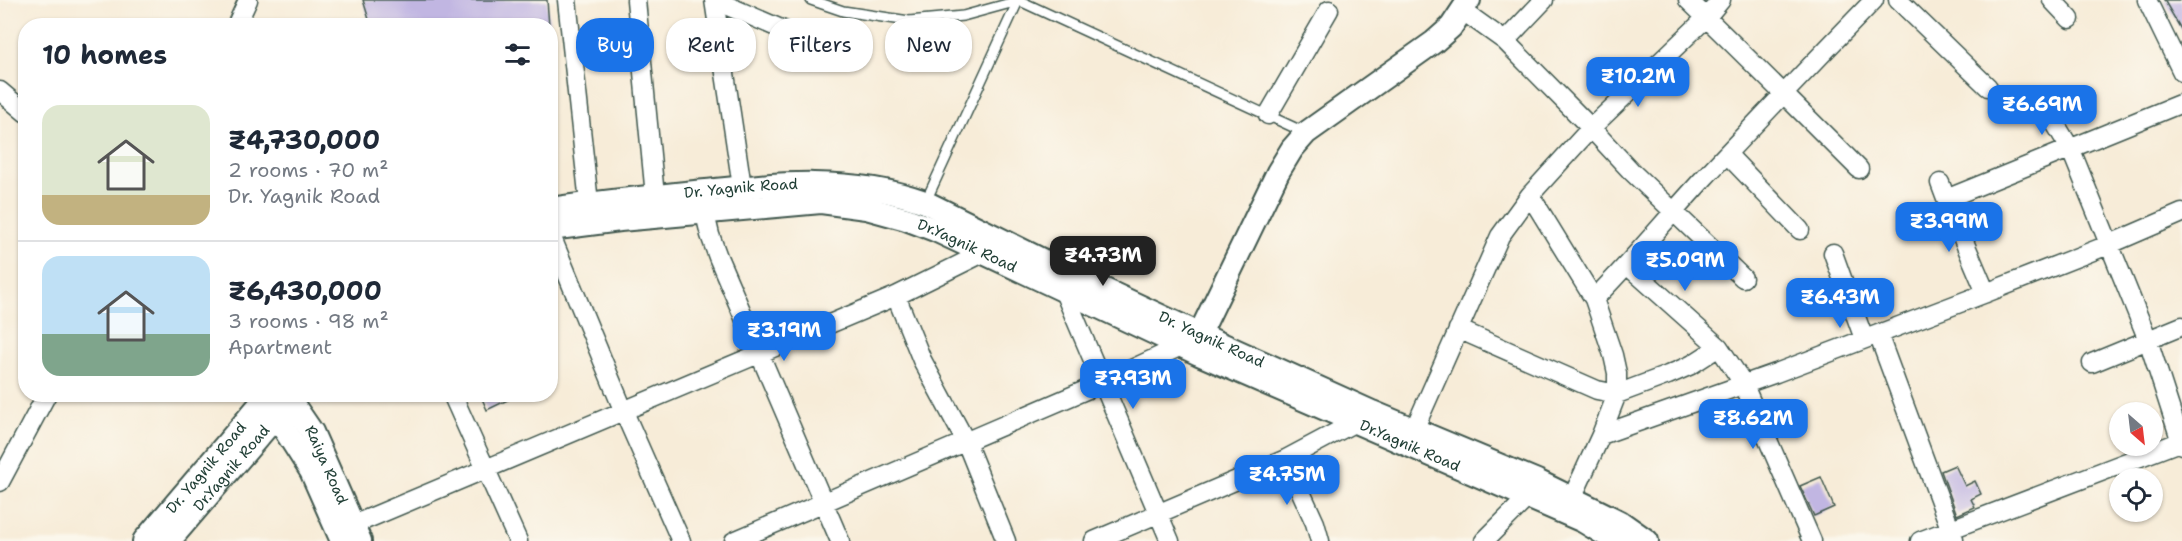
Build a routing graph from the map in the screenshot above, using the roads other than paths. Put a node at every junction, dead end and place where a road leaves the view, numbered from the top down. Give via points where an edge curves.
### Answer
1 (248, 0) edge
2 (567, 0) edge
3 (636, 0) edge
4 (714, 0) edge
5 (811, 0) edge
6 (1544, 0) edge
7 (1688, 0) edge
8 (1721, 0) edge
9 (1874, 0) edge
10 (1898, 0) edge
11 (2052, 0) edge
12 (2147, 0) edge
13 (1018, 1) edge
14 (1466, 6) edge
15 (1329, 10) dead end
16 (240, 18) edge
17 (1706, 18) junction
18 (2070, 19) dead end
19 (768, 23) edge
20 (1505, 41) junction
21 (2176, 46) edge
22 (2182, 72) edge
23 (1988, 87) dead end
24 (0, 91) edge
25 (1783, 93) junction
26 (2182, 103) edge
27 (2044, 105) dead end
28 (18, 106) edge
29 (1268, 115) junction
30 (1591, 128) junction
31 (1306, 133) junction
32 (2071, 150) junction
33 (1727, 154) junction
34 (1859, 169) dead end
35 (1530, 195) junction
36 (655, 196) junction
37 (744, 197) junction
38 (702, 201) junction
39 (589, 203) junction
40 (558, 208) edge
41 (1674, 211) junction
42 (921, 213) junction
43 (2182, 213) edge
44 (558, 229) edge
45 (1800, 230) dead end
46 (2108, 245) junction
47 (558, 251) edge
48 (983, 254) junction
49 (1833, 254) dead end
50 (1627, 265) junction
51 (1743, 278) dead end
52 (1064, 292) junction
53 (1986, 293) junction
54 (896, 296) junction
55 (1594, 299) junction
56 (2182, 326) edge
57 (1458, 329) junction
58 (1871, 337) junction
59 (1190, 340) junction
60 (2148, 340) junction
61 (1719, 346) junction
62 (760, 353) junction
63 (2092, 363) dead end
64 (1102, 383) junction
65 (1743, 383) junction
66 (1617, 394) junction
67 (43, 402) edge
68 (278, 402) edge
69 (278, 402) edge
70 (282, 402) edge
71 (456, 402) edge
72 (624, 412) junction
73 (1364, 417) junction
74 (1601, 435) junction
75 (1411, 437) junction
76 (966, 442) junction
77 (2182, 443) edge
78 (1286, 459) junction
79 (487, 470) junction
80 (0, 482) edge
81 (1532, 489) junction
82 (824, 501) junction
83 (1569, 506) junction
84 (1159, 514) junction
85 (348, 535) edge
86 (1952, 535) edge
87 (144, 541) edge
88 (170, 541) edge
89 (518, 541) edge
90 (681, 541) edge
91 (734, 541) edge
92 (840, 541) edge
93 (1006, 541) edge
94 (1094, 541) edge
95 (1170, 541) edge
96 (1320, 541) edge
97 (1484, 541) edge
98 (1616, 541) edge
99 (1647, 541) edge
100 (1812, 541) edge
101 (1920, 541) edge

1 - 16 street
2 - 39 street
3 - 36 street
4 - 19 street
4 - 37 street
5 - 13 lane via 843,11 909,21 963,16
6 - 20 street
7 - 17 street
8 - 17 street
9 - 25 street
10 - 23 street
11 - 18 street
12 - 21 street
13 - 29 lane
13 - 42 lane
14 - 20 street
14 - 31 street via 1434,42
15 - 29 street
17 - 25 street
17 - 30 street
20 - 30 street
21 - 22 street
24 - 28 street
25 - 33 street
25 - 34 street
26 - 32 street
27 - 32 street
29 - 31 lane
30 - 35 street
30 - 41 street
31 - 59 street via 1278,172
32 - 46 street
32 - 53 street via 1943,191
33 - 41 street
33 - 45 street
35 - 55 street
35 - 57 street via 1500,236
36 - 38 street, Dr. Yagnik Road
36 - 39 street, Dr. Yagnik Road
37 - 38 street, Dr. Yagnik Road
37 - 42 street, Dr. Yagnik Road via 801,183 848,186 904,195
38 - 44 street
38 - 62 street via 718,257
39 - 40 street, Dr. Yagnik Road
41 - 50 street
41 - 51 street
42 - 48 street, Dr.Yagnik Road
42 - 59 street, Dr. Yagnik Road via 1058,268
43 - 46 street
46 - 53 street
46 - 60 street
47 - 72 street
48 - 52 street, Dr.Yagnik Road
48 - 54 street
49 - 58 street
50 - 55 street
50 - 61 street
52 - 59 street, Dr.Yagnik Road
52 - 64 street
53 - 58 street
54 - 62 street
54 - 76 street via 922,360
55 - 66 street via 1613,355
56 - 60 street
57 - 66 street via 1597,390
57 - 75 street
58 - 65 street
58 - 86 street
59 - 64 street
59 - 73 street, Dr. Yagnik Road
60 - 63 street
60 - 77 street
61 - 65 street
61 - 66 street via 1683,368
62 - 72 street
62 - 82 street
64 - 76 street
64 - 84 street
65 - 74 street
65 - 100 street
66 - 74 street
67 - 80 street
68 - 87 street, Dr. Yagnik Road
69 - 88 street, Dr.Yagnik Road
70 - 85 street, Raiya Road via 312,432
71 - 79 street
72 - 79 street
72 - 90 street
73 - 75 street, Dr. Yagnik Road
73 - 78 street
74 - 83 street
75 - 81 street, Dr. Yagnik Road
76 - 82 street
76 - 93 street
77 - 86 street
78 - 84 street
78 - 96 street
79 - 85 street
79 - 89 street
81 - 83 street, Dr. Yagnik Road
81 - 97 street
82 - 91 street
82 - 92 street
83 - 98 street via 1583,521
83 - 99 street, Dr. Yagnik Road via 1620,522
84 - 94 street
84 - 95 street
86 - 101 street

